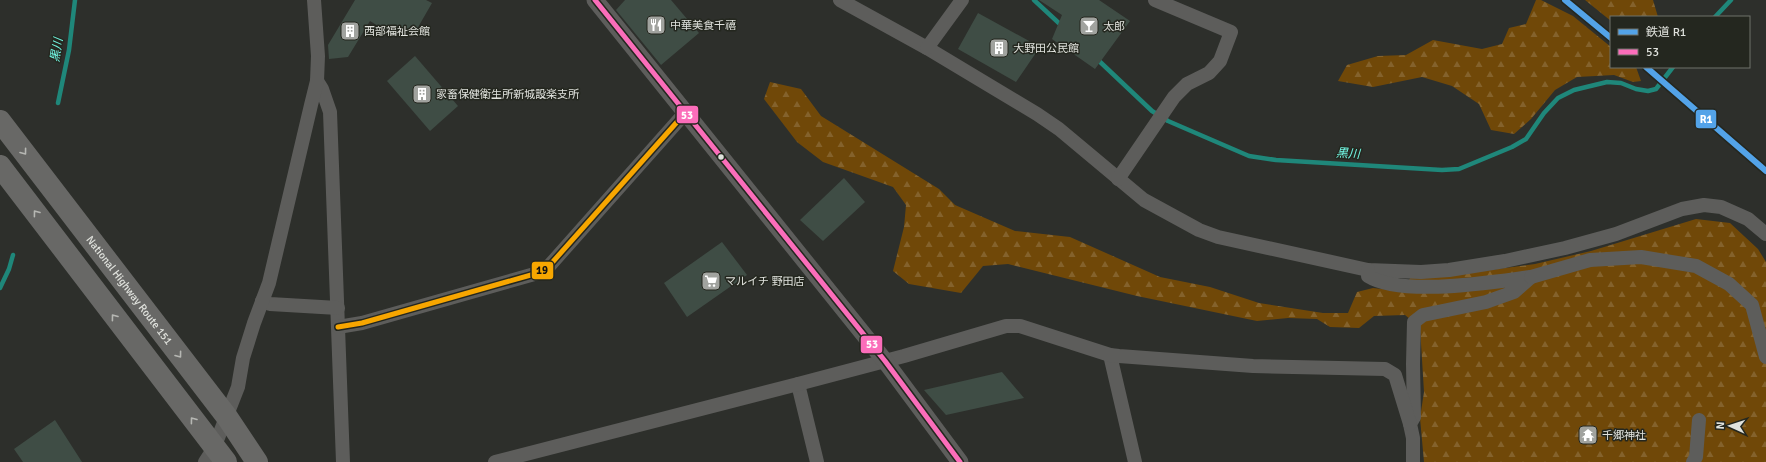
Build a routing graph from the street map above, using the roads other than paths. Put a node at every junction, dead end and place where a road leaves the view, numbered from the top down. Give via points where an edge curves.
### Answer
1 (314, 0) edge
2 (594, 0) edge
3 (840, 0) edge
4 (962, 0) edge
5 (1154, 0) edge
6 (926, 48) junction
7 (317, 81) junction
8 (685, 113) junction
9 (0, 121) edge
10 (0, 166) edge
11 (1118, 180) junction
12 (1766, 234) edge
13 (1368, 270) junction
14 (1531, 277) junction
15 (262, 301) junction
16 (338, 308) junction
17 (338, 326) junction
18 (1110, 355) junction
19 (1766, 357) edge
20 (884, 361) junction
21 (798, 384) junction
22 (227, 417) junction
23 (1698, 420) dead end
24 (1410, 424) junction
25 (215, 457) edge
26 (512, 460) edge
27 (257, 462) edge
28 (343, 462) edge
29 (495, 462) edge
30 (817, 462) edge
31 (960, 462) edge
32 (1135, 462) edge
33 (1413, 462) edge
34 (1693, 462) edge

1 - 7 street
2 - 8 street
3 - 6 street
4 - 6 street
5 - 11 street via 1231,32 1220,61 1209,73 1187,84 1174,97
6 - 11 street via 1059,129
7 - 15 street via 269,283
7 - 16 street via 330,112
8 - 17 street via 550,265 538,273 362,322
8 - 20 street
9 -> 22 highway, National Highway Route 151
25 -> 10 highway
11 - 13 street via 1158,208 1218,237
12 - 13 street via 1748,218 1721,207 1704,205 1682,209 1616,234 1505,261 1449,270
13 - 14 street via 1368,276 1374,280 1426,288
14 - 19 street via 1590,260 1641,257 1696,266 1729,284 1752,305
14 - 24 street via 1514,292 1486,302 1423,315 1414,322 1414,417
15 - 16 street via 270,304
15 - 22 street
16 - 17 street
17 - 28 street
18 - 20 street via 1020,326 1006,326
18 - 24 street via 1253,366 1384,369 1395,375
18 - 32 street
20 - 21 street
20 - 31 street
21 - 26 street
21 - 30 street
22 - 25 street
22 - 27 highway, National Highway Route 151
23 - 34 street via 1696,457
24 - 33 street
26 - 29 street

